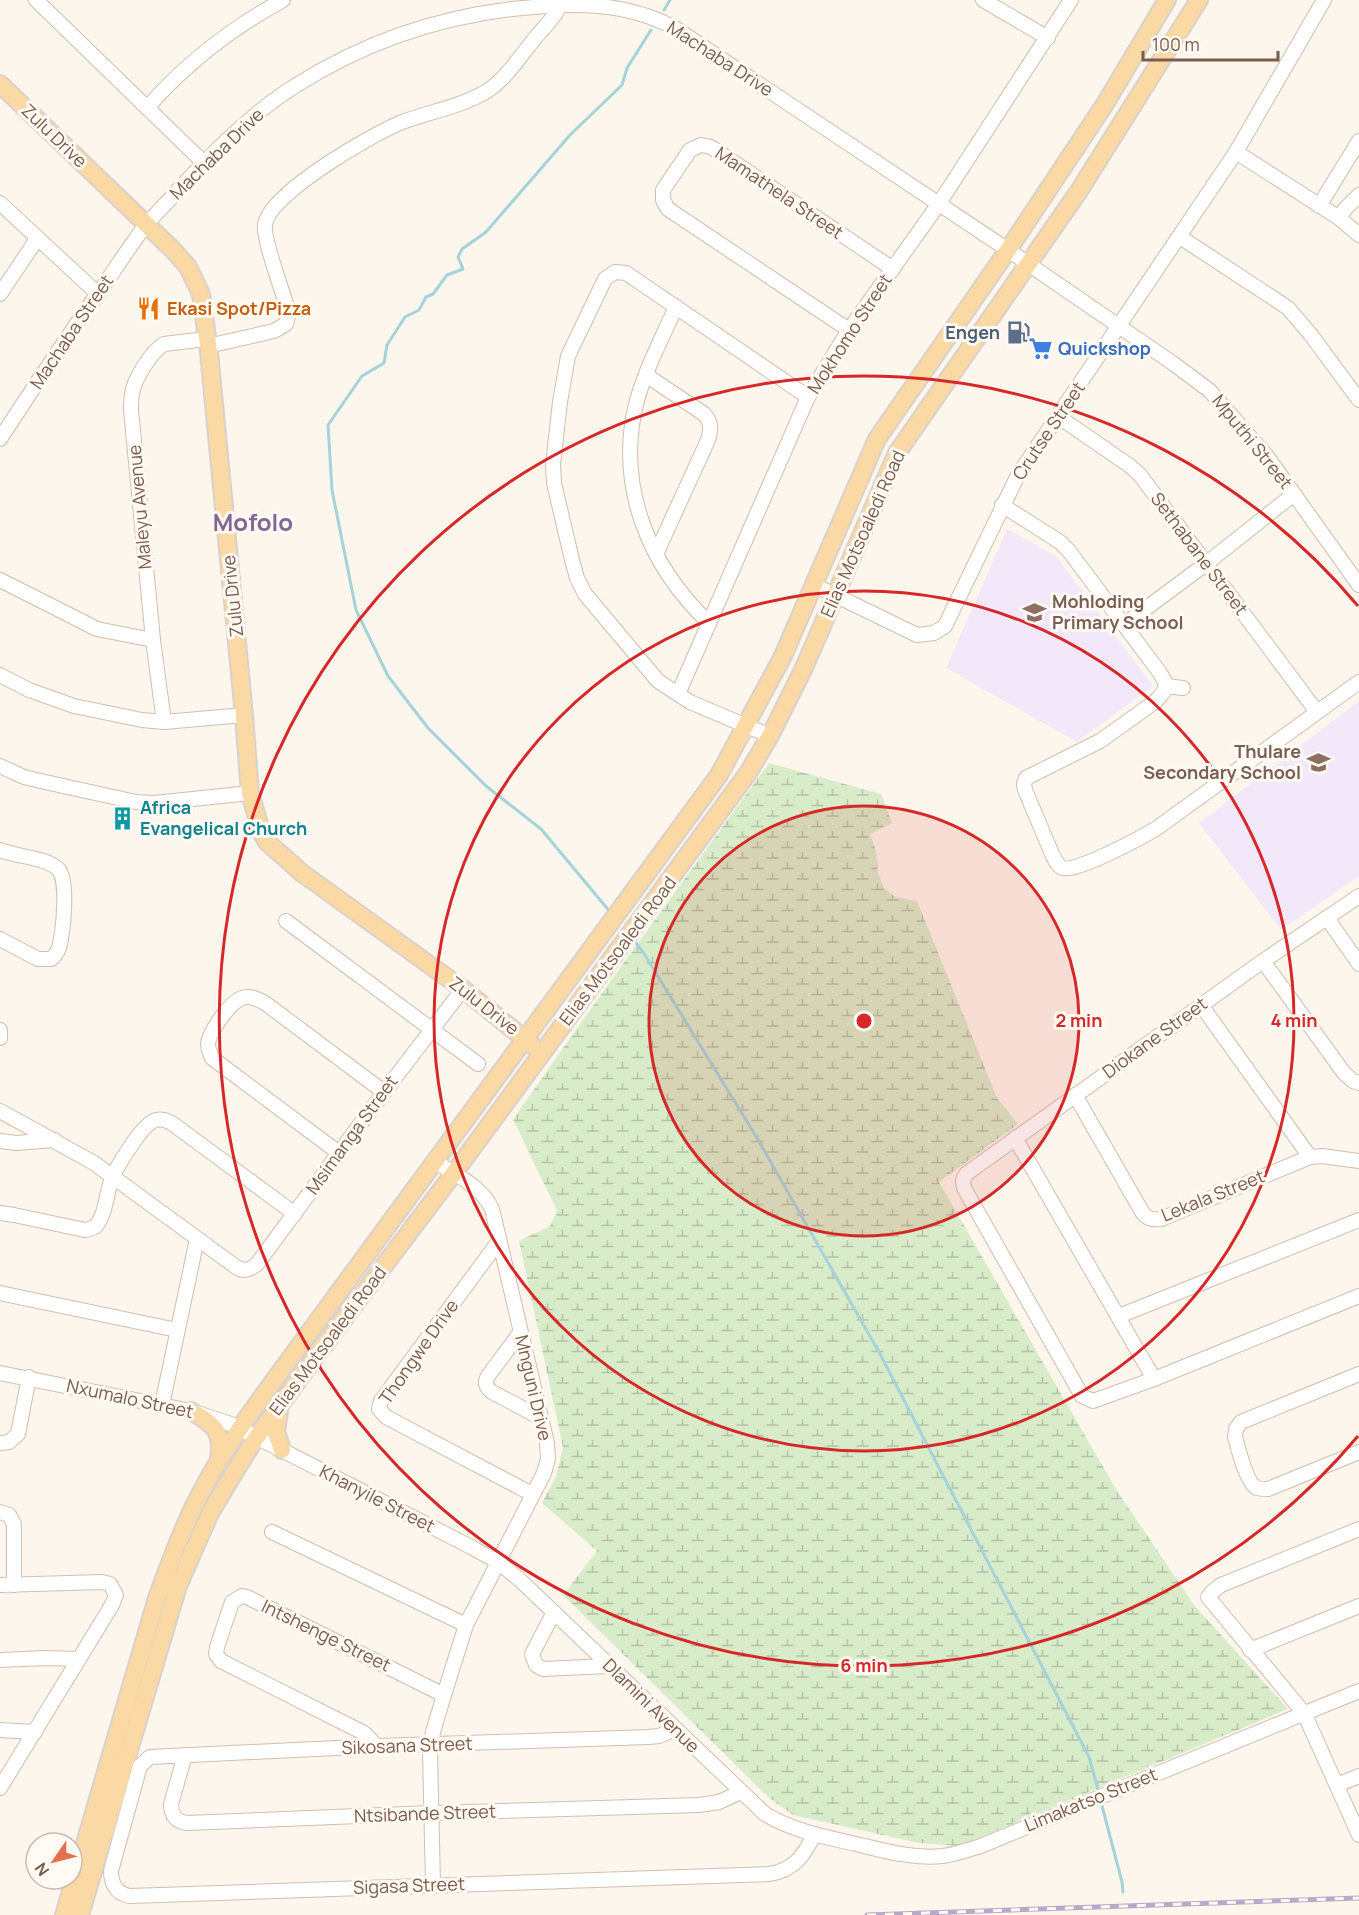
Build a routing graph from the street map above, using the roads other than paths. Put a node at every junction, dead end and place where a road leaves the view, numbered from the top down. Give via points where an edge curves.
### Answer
1 (36, 0) edge
2 (284, 0) edge
3 (983, 0) edge
4 (1071, 0) edge
5 (1167, 0) edge
6 (1199, 0) edge
7 (1324, 0) edge
8 (560, 2) edge
9 (1048, 38) junction
10 (0, 84) edge
11 (147, 108) junction
12 (1359, 141) edge
13 (1236, 152) junction
14 (204, 163) junction
15 (1359, 195) edge
16 (0, 203) edge
17 (938, 205) junction
18 (1319, 206) junction
19 (1339, 219) junction
20 (146, 226) junction
21 (1359, 235) edge
22 (1180, 237) junction
23 (37, 239) junction
24 (1008, 250) junction
25 (1029, 264) junction
26 (893, 269) junction
27 (0, 294) edge
28 (98, 294) junction
29 (676, 307) junction
30 (1119, 327) junction
31 (849, 330) junction
32 (207, 342) junction
33 (646, 375) junction
34 (808, 397) junction
35 (1359, 400) edge
36 (1059, 417) junction
37 (0, 439) edge
38 (1294, 494) junction
39 (1002, 505) junction
40 (656, 554) junction
41 (1207, 563) junction
42 (0, 580) edge
43 (814, 585) junction
44 (1359, 585) edge
45 (836, 596) junction
46 (709, 623) junction
47 (1125, 624) junction
48 (153, 640) junction
49 (0, 675) edge
50 (1359, 682) edge
51 (1166, 686) junction
52 (1183, 688) dead end
53 (678, 694) junction
54 (1317, 712) junction
55 (244, 716) junction
56 (164, 722) junction
57 (746, 726) junction
58 (770, 736) junction
59 (0, 766) edge
60 (250, 794) junction
61 (0, 850) edge
62 (1359, 896) edge
63 (1327, 918) junction
64 (286, 921) dead end
65 (0, 939) edge
66 (1263, 961) junction
67 (1359, 964) edge
68 (463, 989) junction
69 (1201, 1005) junction
70 (0, 1030) edge
71 (431, 1030) junction
72 (0, 1038) edge
73 (524, 1038) junction
74 (542, 1053) junction
75 (478, 1064) dead end
76 (1359, 1083) edge
77 (384, 1092) junction
78 (1075, 1095) junction
79 (0, 1111) edge
80 (1015, 1138) junction
81 (55, 1140) junction
82 (0, 1141) edge
83 (339, 1153) junction
84 (1310, 1157) junction
85 (434, 1161) junction
86 (1359, 1161) edge
87 (454, 1173) junction
88 (113, 1176) junction
89 (0, 1213) edge
90 (295, 1214) junction
91 (1359, 1220) edge
92 (197, 1239) junction
93 (499, 1241) junction
94 (0, 1293) edge
95 (1359, 1296) edge
96 (1119, 1316) junction
97 (177, 1330) junction
98 (520, 1334) junction
99 (0, 1372) edge
100 (1359, 1374) edge
101 (29, 1377) junction
102 (1154, 1379) junction
103 (162, 1405) junction
104 (280, 1407) junction
105 (191, 1411) junction
106 (542, 1418) junction
107 (240, 1429) junction
108 (256, 1438) junction
109 (0, 1443) edge
110 (282, 1450) junction
111 (1359, 1452) edge
112 (219, 1462) junction
113 (532, 1494) junction
114 (0, 1512) edge
115 (1359, 1529) edge
116 (272, 1532) dead end
117 (498, 1562) junction
118 (7, 1585) edge
119 (1359, 1606) edge
120 (554, 1612) junction
121 (466, 1625) junction
122 (1250, 1650) junction
123 (79, 1659) junction
124 (0, 1660) edge
125 (608, 1666) junction
126 (1359, 1691) edge
127 (444, 1695) junction
128 (1304, 1713) junction
129 (675, 1729) junction
130 (0, 1730) edge
131 (35, 1732) junction
132 (431, 1745) junction
133 (377, 1746) junction
134 (185, 1755) junction
135 (140, 1766) joint
136 (1359, 1776) edge
137 (1336, 1785) junction
138 (0, 1788) edge
139 (741, 1792) junction
140 (431, 1813) junction
141 (814, 1834) junction
142 (1359, 1835) edge
143 (433, 1885) junction
144 (78, 1896) junction
145 (64, 1915) edge
146 (80, 1915) edge

1 - 11 street
2 - 11 street via 213,46
3 - 9 street
4 - 9 street, Mokhomo Street
5 - 24 main road, Elias Motsoaledi Road via 1105,104
6 - 25 main road, Elias Motsoaledi Road via 1080,191
7 - 13 street, Crutse Street
8 - 14 street, Machaba Drive via 444,21 355,54 271,103
8 - 17 street, Machaba Drive via 627,8 662,20
8 - 32 street via 550,21 484,93 368,138 325,165 275,205 267,215 265,232 289,313 286,324 274,331
9 - 17 street, Mokhomo Street
10 - 20 main road, Zulu Drive
11 - 14 street
12 - 18 street
13 - 18 street
13 - 22 street, Crutse Street
14 - 20 street, Machaba Drive
15 - 19 street
16 - 23 street
17 - 24 street, Machaba Drive
17 - 26 street, Mokhomo Street
18 - 19 street
19 - 21 street
20 - 28 street, Machaba Street
20 - 32 main road, Zulu Drive via 188,267 201,294
22 - 30 street, Crutse Street
22 - 35 street via 1288,308
23 - 27 street
23 - 28 street
24 - 25 street, Machaba Drive
24 - 43 main road, Elias Motsoaledi Road via 877,439
25 - 30 street, Mputhi Street
25 - 45 main road, Elias Motsoaledi Road via 897,453
26 - 31 street, Mokhomo Street
26 - 31 street, Mamathela Street via 707,145 690,150 663,190 668,209
28 - 37 street, Machaba Street
29 - 33 street
29 - 34 street
29 - 53 street via 626,273 615,272 605,279 568,356 552,464 572,560 585,594 647,670
30 - 36 street, Crutse Street
30 - 38 street, Mputhi Street via 1210,391
31 - 34 street, Mokhomo Street
32 - 48 street, Maleyu Avenue via 160,346 149,359 132,395
32 - 55 main road, Zulu Drive
33 - 40 street via 631,436 631,475 637,507
33 - 40 street via 704,414 711,427
34 - 46 street, Mokhomo Street
36 - 39 street, Crutse Street
36 - 41 street, Sethabane Street via 1140,475
38 - 41 street
38 - 44 street, Mputhi Street
39 - 45 street, Crutse Street via 941,630 917,636
39 - 47 street via 1065,547
40 - 46 street via 680,592
41 - 47 street
41 - 54 street, Sethabane Street
42 - 48 street via 91,626
43 - 45 street, Crutse Street
43 - 57 main road, Elias Motsoaledi Road
45 - 58 main road, Elias Motsoaledi Road
46 - 53 street, Mokhomo Street
47 - 51 street
48 - 56 street, Maleyu Avenue
49 - 56 street via 74,706
50 - 54 street
51 - 52 street
51 - 54 street via 1156,701 1100,741 1026,778 1024,790 1060,866 1073,868 1144,836
53 - 57 street
55 - 56 street
55 - 60 main road, Zulu Drive
57 - 58 street
57 - 73 main road, Elias Motsoaledi Road via 719,775
58 - 74 main road, Elias Motsoaledi Road via 733,794
59 - 60 street via 24,777 136,802
60 - 68 main road, Zulu Drive via 261,832 276,852
61 - 65 street via 44,861 60,871 64,887 62,934 51,959 38,959
62 - 63 street, Diokane Street
63 - 66 street, Diokane Street
63 - 67 street
64 - 71 street
66 - 69 street, Diokane Street
66 - 76 street via 1344,1073
68 - 71 street, Msimanga Street
68 - 73 main road, Zulu Drive
69 - 78 street, Diokane Street
69 - 84 street
70 - 72 street
71 - 75 street
71 - 77 street, Msimanga Street
73 - 74 main road, Zulu Drive
73 - 85 main road, Elias Motsoaledi Road
74 - 87 main road, Elias Motsoaledi Road
77 - 83 street, Msimanga Street
77 - 83 street via 256,998 236,1002 212,1031 208,1043 212,1058
78 - 80 street, Diokane Street
78 - 84 street, Lekala Street via 1141,1210 1154,1220
79 - 81 street
80 - 96 street
80 - 102 street, Diokane Street via 966,1174 963,1188 1082,1396 1094,1401
81 - 82 street
81 - 88 street
83 - 90 street, Msimanga Street
84 - 86 street
85 - 87 street, Mnguni Drive
85 - 107 main road, Elias Motsoaledi Road
87 - 93 street, Mnguni Drive via 487,1198
87 - 104 main road, Elias Motsoaledi Road
88 - 89 street via 100,1220 91,1229
88 - 90 street via 149,1124 166,1120
88 - 92 street
90 - 92 street, Msimanga Street via 257,1264 244,1270
91 - 96 street
92 - 97 street
93 - 98 street, Mnguni Drive
93 - 113 street, Thongwe Drive via 381,1401 379,1409 386,1417
94 - 97 street
95 - 102 street
96 - 102 street
97 - 103 street
98 - 106 street, Mnguni Drive
98 - 106 street via 486,1379 486,1386
99 - 101 street, Nxumalo Street
100 - 111 street via 1250,1418 1234,1432 1249,1477 1255,1486 1268,1489
101 - 103 street, Nxumalo Street
101 - 109 street via 18,1434 9,1442
103 - 105 street, Nxumalo Street
104 - 108 main road, Elias Motsoaledi Road
104 - 110 main road via 276,1432
105 - 107 street, Nxumalo Street
105 - 112 main road via 219,1433
106 - 113 street, Mnguni Drive via 548,1458
107 - 108 street, Nxumalo Street
107 - 112 main road, Elias Motsoaledi Road
108 - 110 street, Khanyile Street
108 - 144 main road, Elias Motsoaledi Road via 210,1513 178,1586
110 - 117 street, Khanyile Street
112 - 144 main road, Elias Motsoaledi Road via 195,1505 157,1598
113 - 117 street, Mnguni Drive
114 - 118 street via 9,1515 14,1524
115 - 122 street via 1221,1585 1209,1594 1210,1601
116 - 121 street
117 - 120 street, Dlamini Avenue
117 - 121 street, Mnguni Drive
118 - 123 street via 106,1582 113,1588 115,1600
119 - 122 street
120 - 125 street, Dlamini Avenue
120 - 125 street via 532,1654 536,1665 543,1669
121 - 127 street, Mnguni Drive
122 - 128 street
123 - 124 street
123 - 131 street
125 - 129 street, Dlamini Avenue
126 - 128 street, Limakatso Street
127 - 132 street, Mnguni Drive
127 - 133 street, Intshenge Street via 247,1597 232,1602 217,1647 221,1661 364,1733
128 - 137 street
128 - 141 street, Limakatso Street via 950,1855 906,1855
129 - 132 street, Sikosana Street via 649,1737
129 - 139 street, Dlamini Avenue
130 - 131 street
131 - 138 street
132 - 133 street, Sikosana Street
132 - 140 street, Mnguni Drive
133 - 134 street, Sikosana Street
134 - 135 street, Sikosana Street via 154,1756
134 - 140 street, Ntsibande Street via 171,1804 173,1817 183,1823
135 - 143 street, Sigasa Street via 111,1871 114,1887 124,1895
136 - 137 street
137 - 142 street
139 - 140 street, Ntsibande Street via 699,1805
139 - 141 street, Dlamini Avenue via 780,1823
140 - 143 street, Mnguni Drive
141 - 143 street, Sigasa Street via 801,1857 778,1873
144 - 145 main road, Elias Motsoaledi Road
144 - 146 main road, Elias Motsoaledi Road

